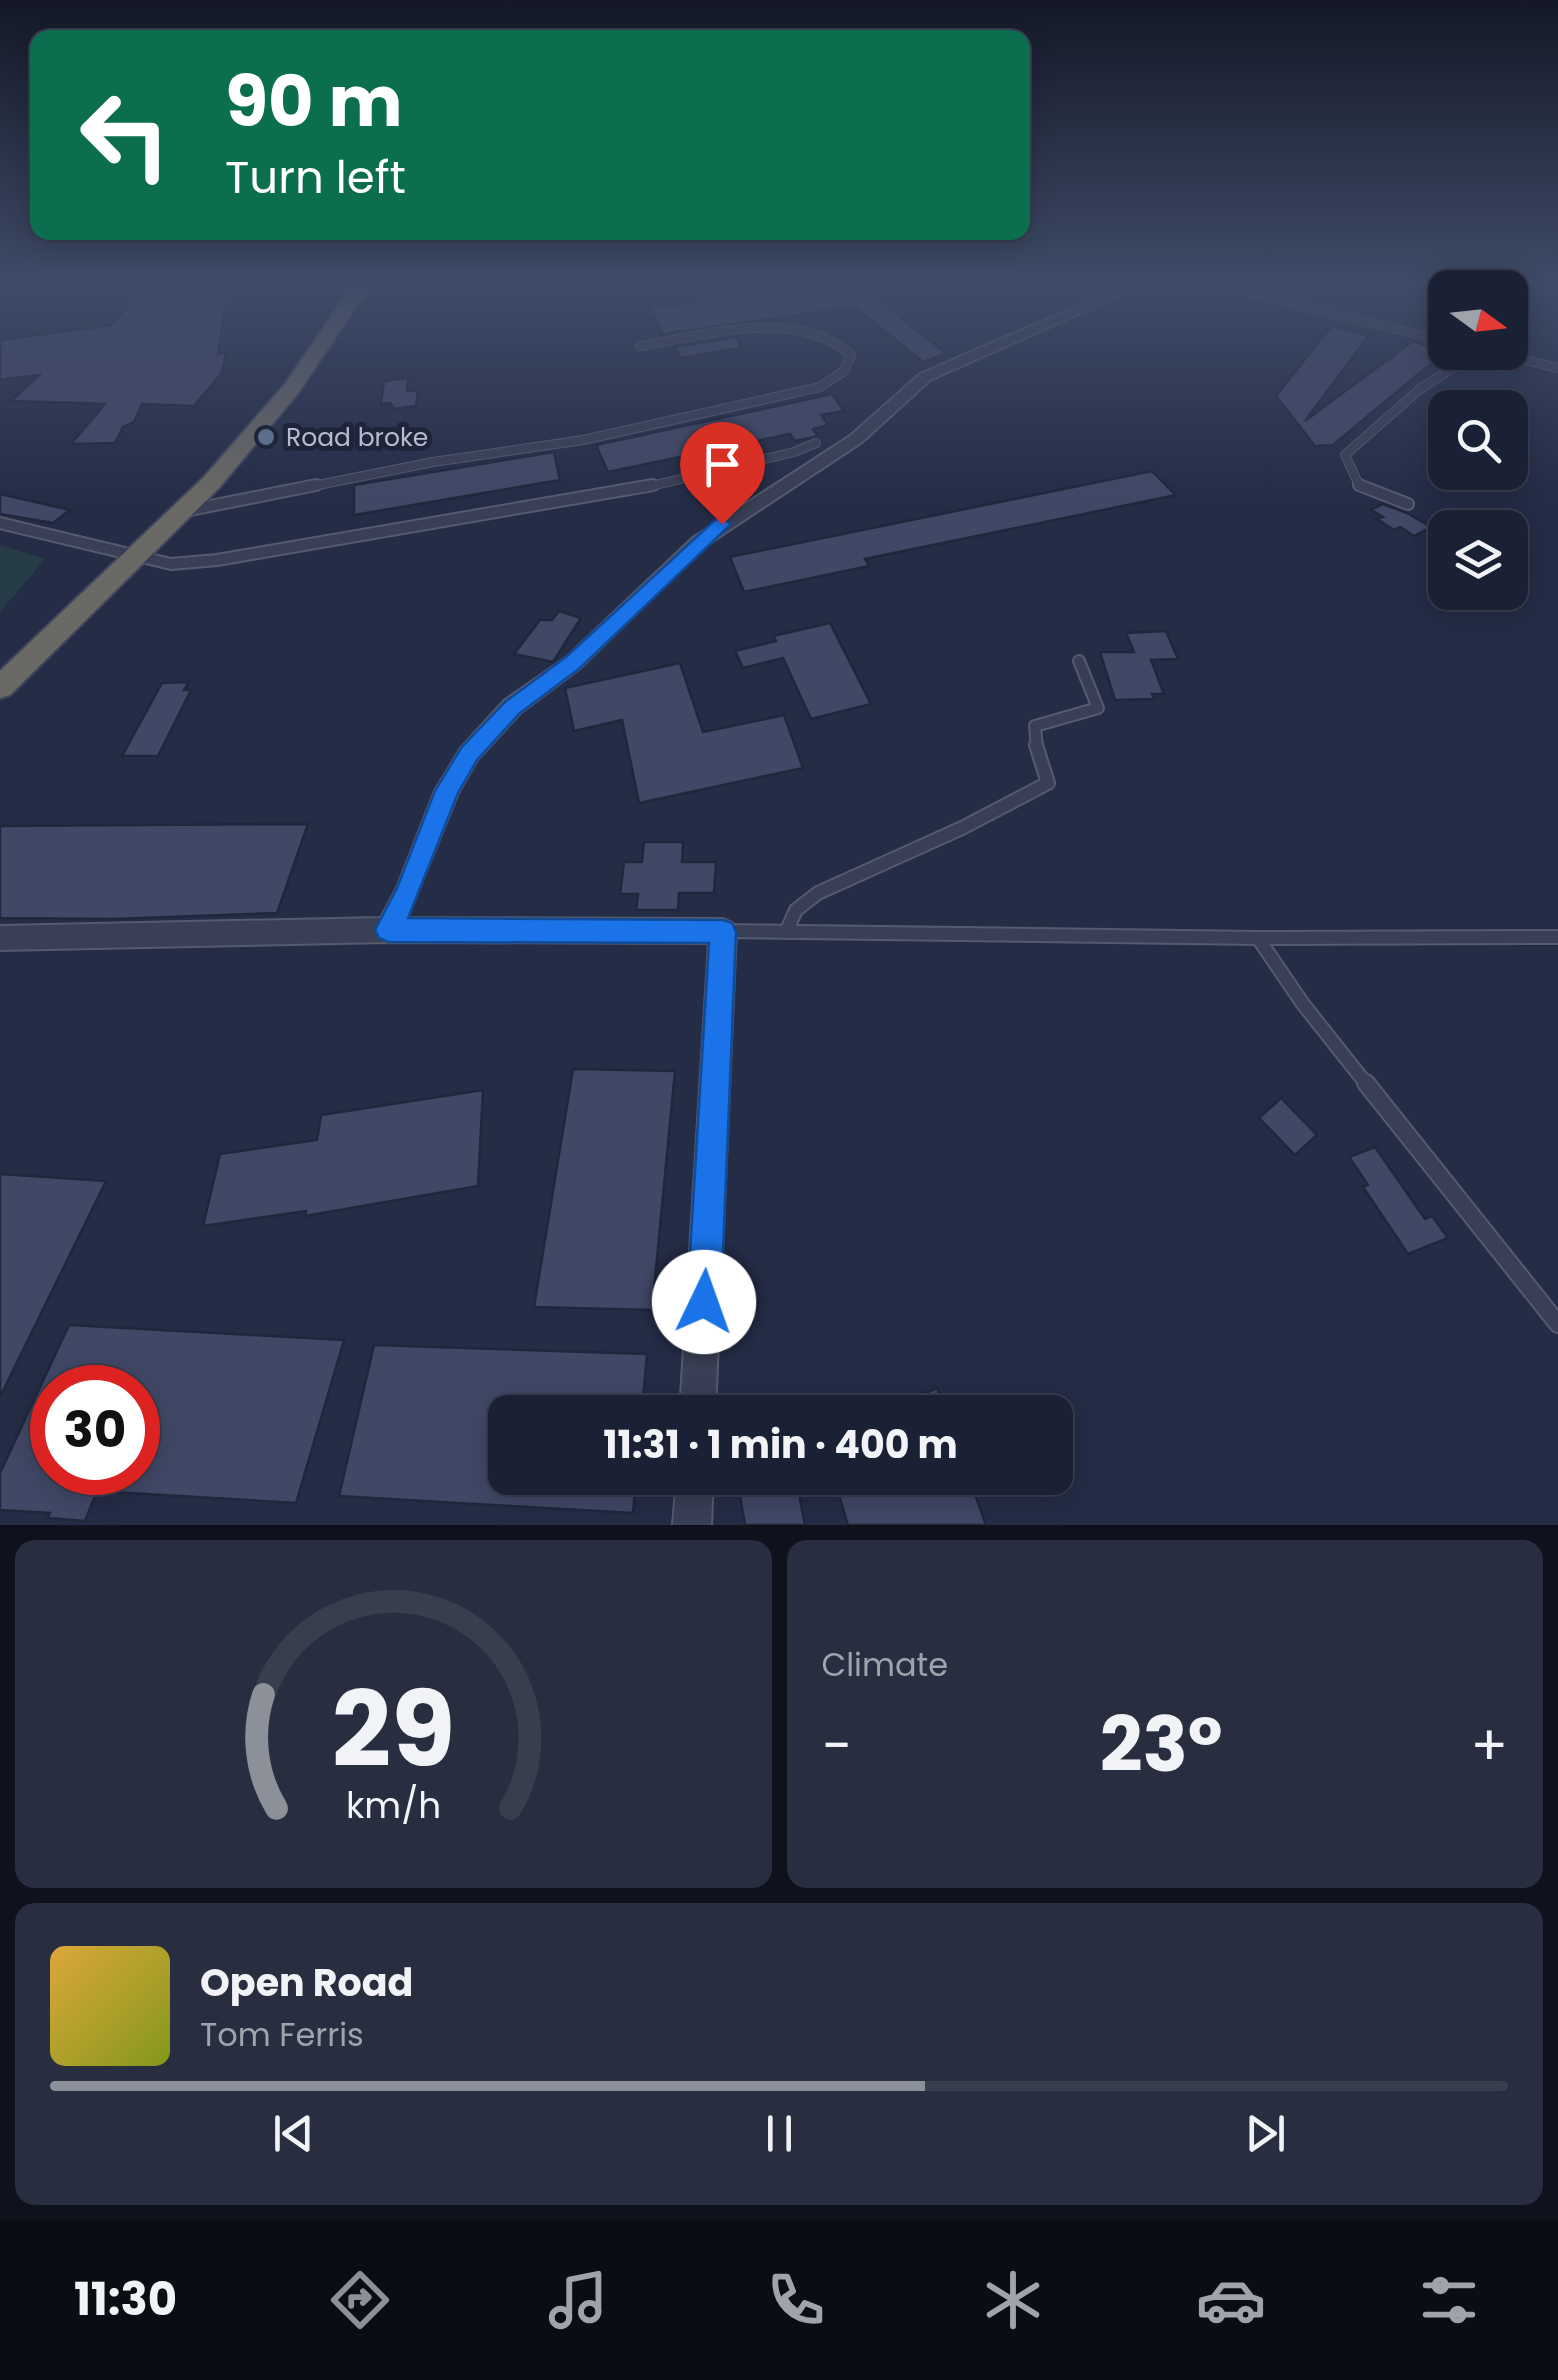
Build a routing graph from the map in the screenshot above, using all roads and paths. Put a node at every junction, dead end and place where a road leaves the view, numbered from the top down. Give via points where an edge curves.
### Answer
1 (312, 358) edge
2 (850, 358) edge
3 (968, 358) edge
4 (1528, 361) edge
5 (1558, 368) edge
6 (1451, 370) edge
7 (816, 443) dead end
8 (1408, 504) dead end
9 (186, 511) junction
10 (0, 522) edge
11 (138, 558) junction
12 (1079, 661) dead end
13 (0, 688) edge
14 (388, 930) junction
15 (723, 932) junction
16 (786, 932) junction
17 (1558, 937) edge
18 (0, 938) edge
19 (1258, 938) junction
20 (1558, 1324) edge
21 (699, 1395) edge
22 (694, 1495) edge
23 (692, 1525) edge

1 - 9 highway
2 - 9 lane via 838,378 820,387 641,429
3 - 14 street via 925,377 856,438 699,542 573,663 512,707 469,754 447,791
4 - 5 lane
6 - 8 lane via 1345,454 1359,484
7 - 11 lane via 620,493 216,560 171,564
9 - 11 highway
10 - 11 lane
11 - 13 highway
12 - 16 lane via 1098,708 1035,726 1048,782 818,893 796,910
14 - 15 street
14 - 18 street
15 - 16 lane
15 - 21 street
16 - 19 lane
17 - 19 lane
19 - 20 lane
22 - 23 street

